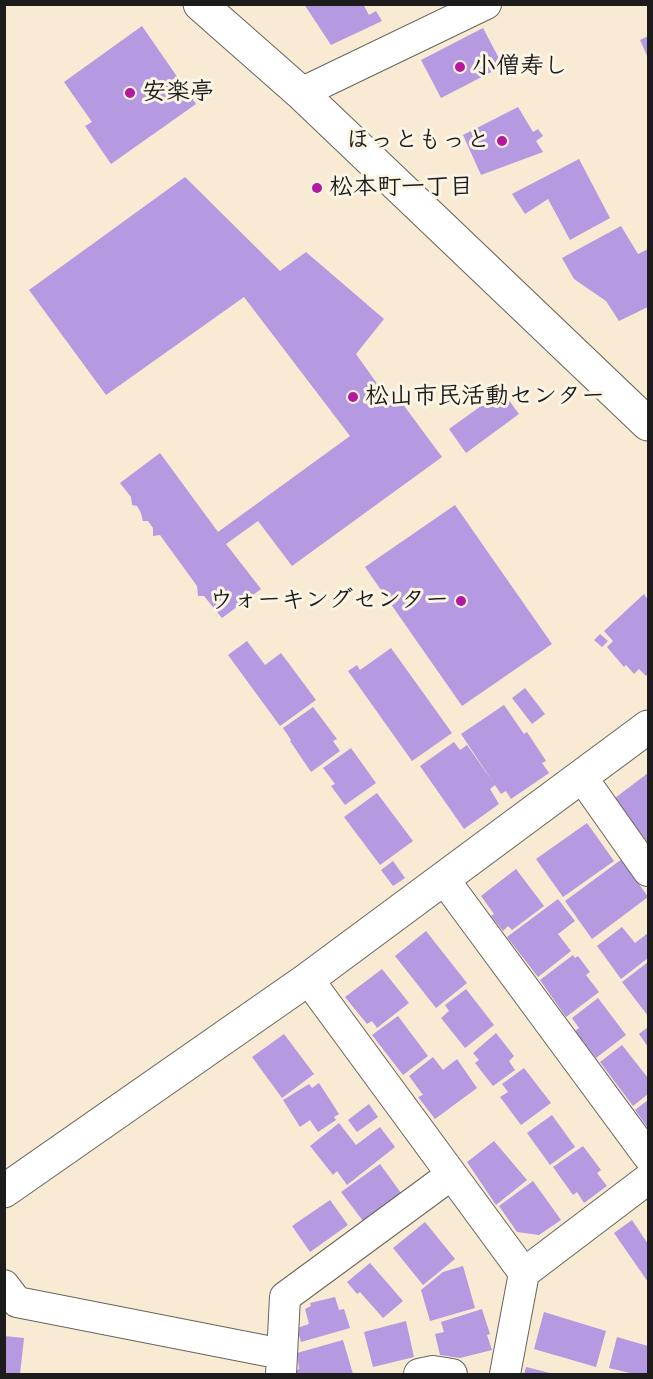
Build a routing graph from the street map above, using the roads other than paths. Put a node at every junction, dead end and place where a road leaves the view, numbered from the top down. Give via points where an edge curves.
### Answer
1 (200, 4) edge
2 (486, 4) edge
3 (301, 93) junction
4 (648, 424) edge
5 (648, 727) edge
6 (581, 776) junction
7 (648, 871) edge
8 (443, 878) junction
9 (308, 979) junction
10 (648, 1156) edge
11 (451, 1175) junction
12 (648, 1179) edge
13 (4, 1191) edge
14 (524, 1273) junction
15 (4, 1285) edge
16 (281, 1364) edge
17 (419, 1374) edge
18 (452, 1374) edge
19 (505, 1374) edge

1 - 3 street
2 - 3 street
3 - 4 street
5 - 6 street
6 - 7 street
6 - 8 street
8 - 9 street
8 - 10 street
9 - 11 street
9 - 13 street
11 - 14 street
11 - 16 street via 285,1297
12 - 14 street
14 - 19 street
15 - 16 street via 17,1302
17 - 18 street

